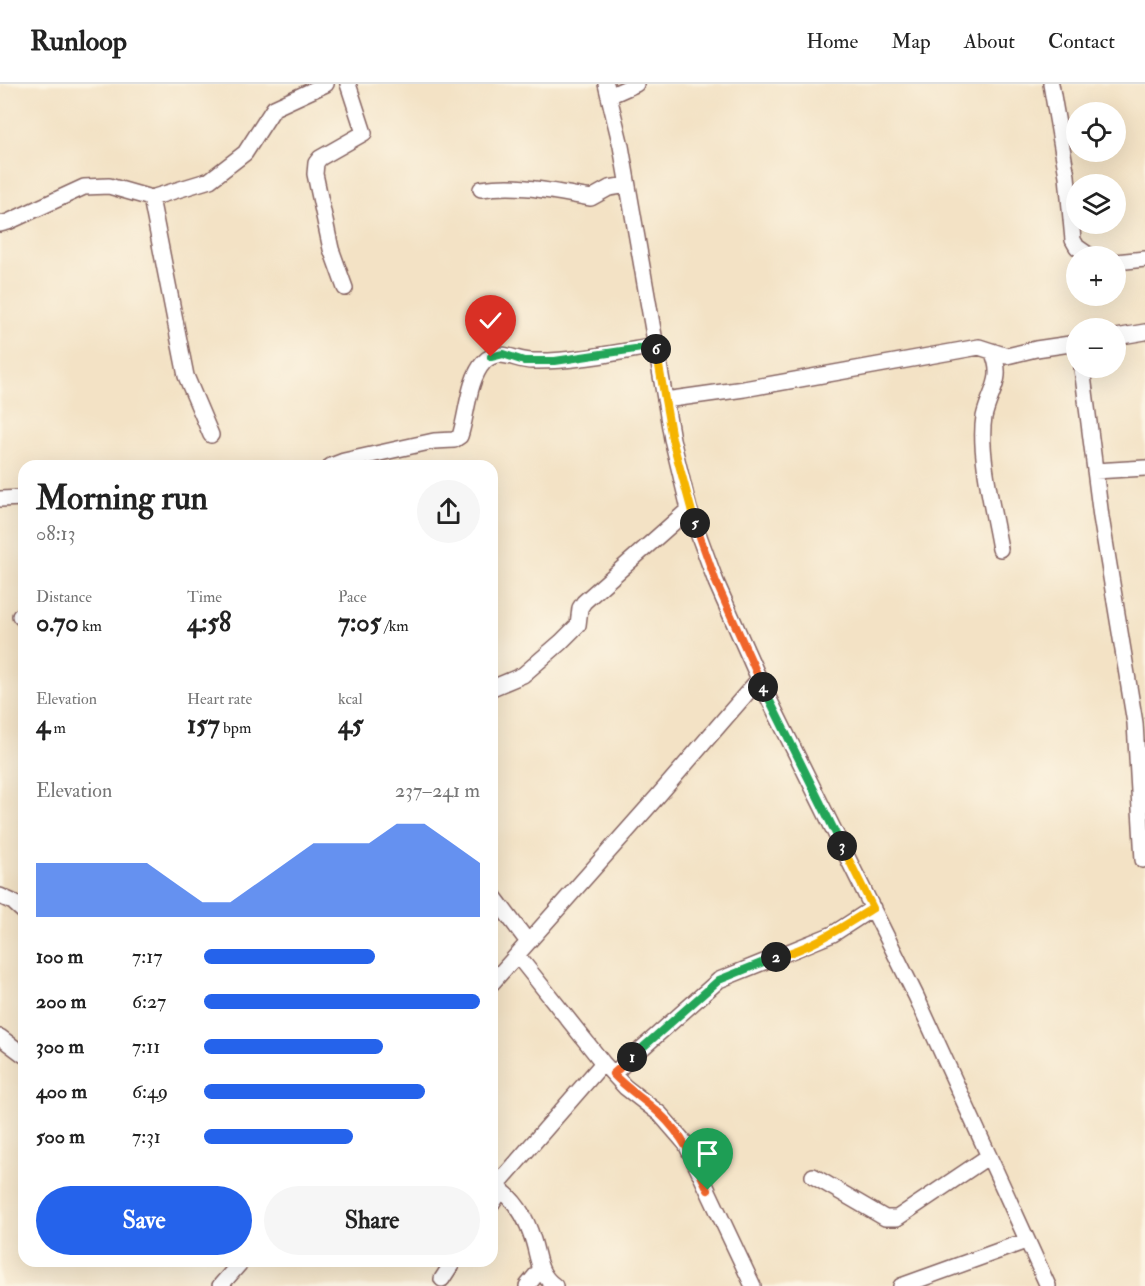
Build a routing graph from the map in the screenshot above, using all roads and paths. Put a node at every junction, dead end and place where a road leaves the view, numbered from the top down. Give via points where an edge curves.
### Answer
1 (326, 84) edge
2 (348, 84) edge
3 (636, 84) edge
4 (1051, 84) edge
5 (607, 90) edge
6 (627, 185) junction
7 (481, 189) dead end
8 (151, 198) junction
9 (0, 224) edge
10 (1076, 246) edge
11 (1145, 259) edge
12 (1126, 261) edge
13 (345, 288) dead end
14 (1145, 333) edge
15 (1126, 336) edge
16 (1066, 345) edge
17 (655, 346) junction
18 (992, 351) junction
19 (1083, 378) edge
20 (665, 400) junction
21 (211, 435) dead end
22 (344, 460) edge
23 (1145, 468) edge
24 (1095, 471) junction
25 (18, 498) edge
26 (0, 499) edge
27 (689, 508) junction
28 (1000, 549) dead end
29 (759, 679) junction
30 (498, 685) edge
31 (1137, 691) edge
32 (1143, 860) dead end
33 (0, 896) edge
34 (498, 902) edge
35 (18, 907) edge
36 (873, 908) junction
37 (528, 942) junction
38 (517, 955) junction
39 (498, 976) edge
40 (0, 1037) edge
41 (18, 1050) edge
42 (608, 1068) junction
43 (988, 1156) junction
44 (813, 1176) dead end
45 (498, 1185) edge
46 (498, 1187) edge
47 (1026, 1241) junction
48 (237, 1267) edge
49 (450, 1267) edge
50 (442, 1279) dead end
51 (547, 1281) edge
52 (220, 1286) edge
53 (527, 1286) edge
54 (753, 1286) edge
55 (901, 1286) edge
56 (1048, 1286) edge

1 - 8 street via 274,108 245,153 210,180
2 - 13 street via 364,133 320,158 315,174 331,249
3 - 5 street
4 - 10 street
5 - 6 street
6 - 7 street via 609,188 591,198 518,186
6 - 17 street
8 - 9 street via 109,186 84,187
8 - 21 street via 186,376
11 - 12 street
14 - 15 street
16 - 18 street via 1007,356
17 - 20 street
17 - 22 street via 555,361 524,361 503,354 491,357 474,383 460,436
18 - 20 street via 979,347
18 - 28 street via 998,364 997,375 984,416 983,447
19 - 24 street
20 - 27 street
23 - 24 street
24 - 31 street
25 - 26 street
27 - 29 street via 716,582
27 - 30 street via 584,602 578,625 561,642 523,675
29 - 36 street
29 - 37 street
31 - 32 street via 1135,723
33 - 35 street
34 - 37 street
36 - 42 street via 832,934 719,980
36 - 43 street
37 - 38 street
38 - 39 street
38 - 42 street
40 - 41 street
42 - 45 street
42 - 54 street via 660,1114 686,1144
43 - 44 street via 897,1218 885,1218
43 - 47 street
46 - 51 street via 522,1212
47 - 55 street
47 - 56 street
48 - 52 street
49 - 50 street
51 - 53 street

